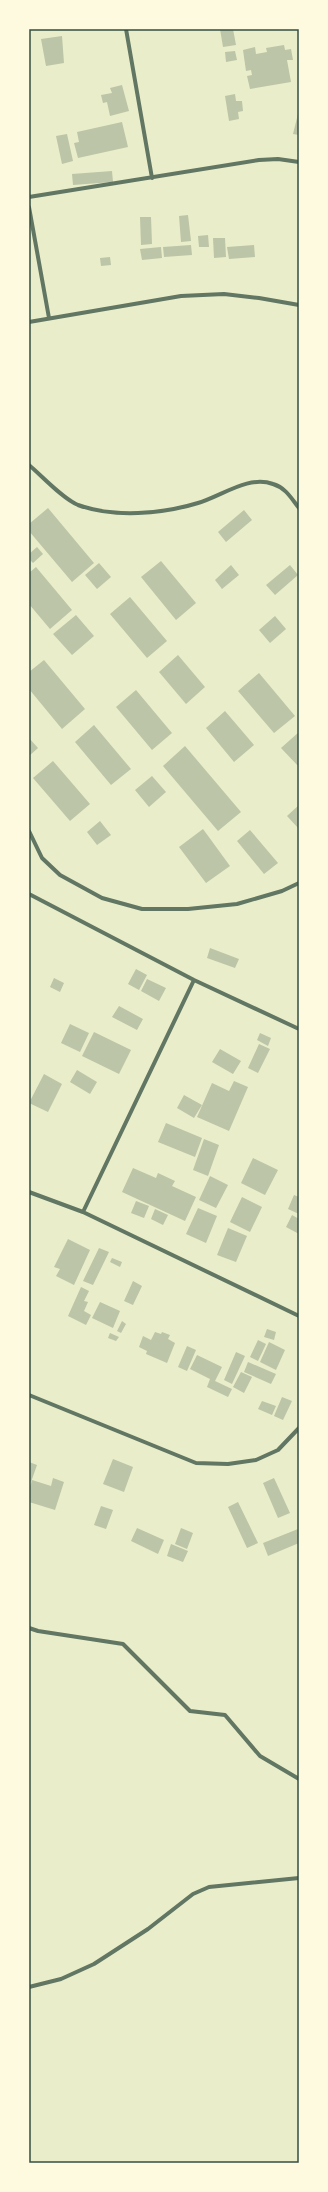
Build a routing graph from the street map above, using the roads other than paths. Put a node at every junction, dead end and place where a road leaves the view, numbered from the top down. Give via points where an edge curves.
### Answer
1 (126, 29) edge
2 (299, 162) edge
3 (152, 178) junction
4 (29, 196) edge
5 (29, 207) edge
6 (299, 306) edge
7 (49, 318) junction
8 (29, 322) edge
9 (29, 465) edge
10 (299, 508) edge
11 (29, 830) edge
12 (299, 884) edge
13 (29, 894) edge
14 (194, 980) junction
15 (299, 1029) edge
16 (29, 1192) edge
17 (83, 1212) junction
18 (299, 1316) edge
19 (29, 1395) edge
20 (299, 1428) edge
21 (29, 1628) edge
22 (299, 1779) edge
23 (299, 1878) edge
24 (29, 1987) edge

1 - 3 street
2 - 3 street via 259,160
3 - 4 street
5 - 7 street
6 - 7 street via 224,294 181,296
7 - 8 street
9 - 10 street via 77,504 97,510 139,512 172,509 199,503 251,482 272,483 286,490
11 - 12 street via 42,858 60,875 102,898 142,909 188,909 237,904
13 - 14 street
14 - 15 street
14 - 17 street
16 - 17 street
17 - 18 street
19 - 20 street via 196,1463 228,1464 256,1460 278,1450
21 - 22 street via 123,1644 190,1711 225,1715 260,1756
23 - 24 street via 209,1887 193,1894 148,1929 94,1964 61,1979

